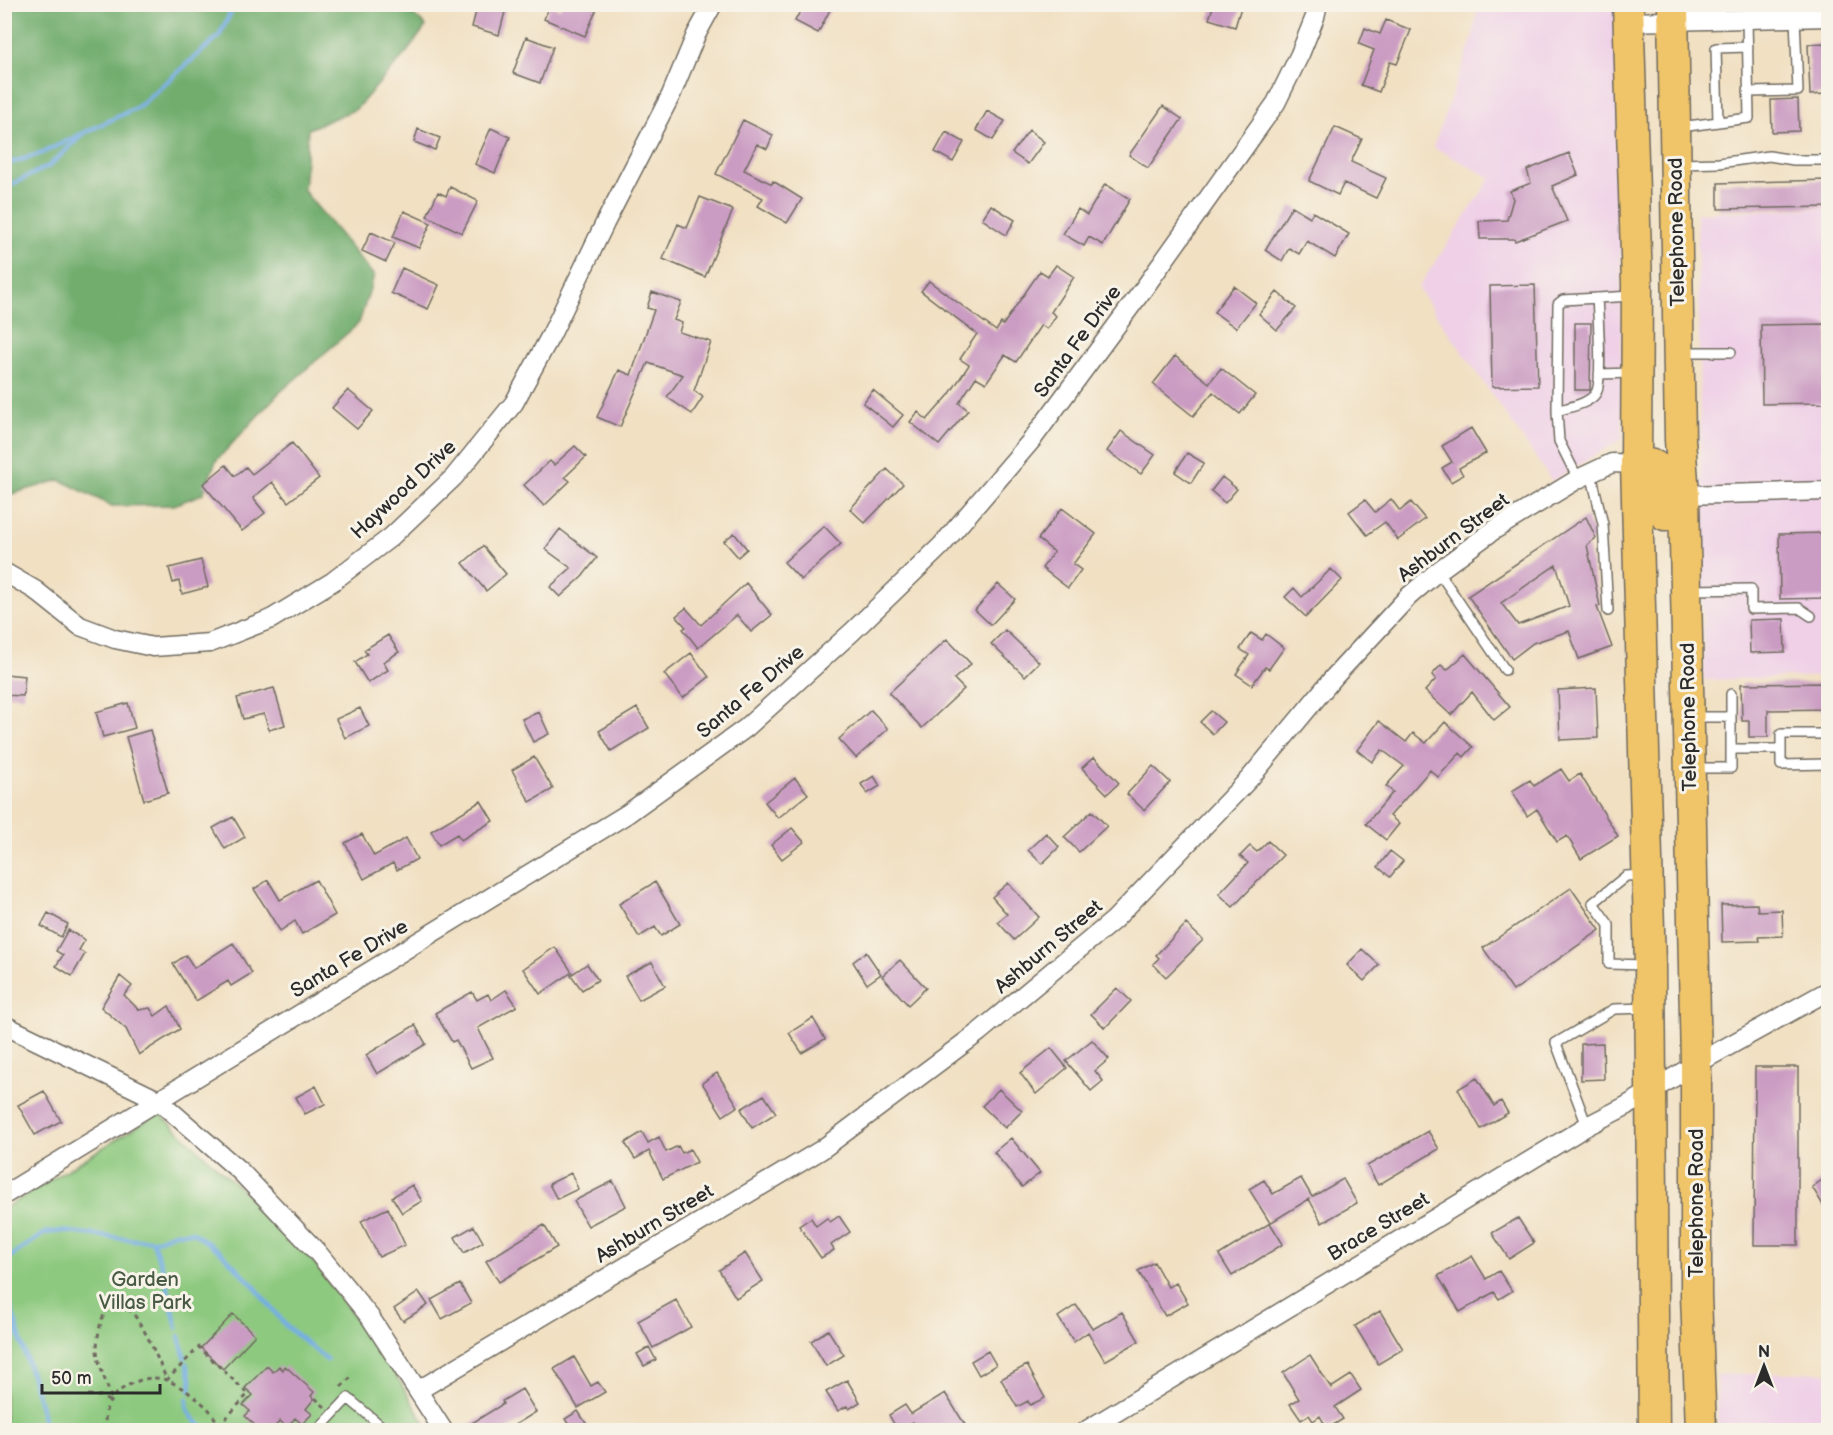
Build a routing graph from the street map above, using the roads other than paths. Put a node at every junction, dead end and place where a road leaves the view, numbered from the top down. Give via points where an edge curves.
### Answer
1 (713, 4) edge
2 (1318, 4) edge
3 (1720, 12) edge
4 (1628, 13) edge
5 (1673, 13) edge
6 (1828, 17) edge
7 (1795, 18) junction
8 (1747, 19) junction
9 (1748, 47) junction
10 (1748, 92) junction
11 (1718, 122) junction
12 (1675, 128) junction
13 (1828, 160) edge
14 (1675, 164) junction
15 (1637, 290) junction
16 (1597, 298) junction
17 (1678, 352) junction
18 (1731, 352) dead end
19 (1637, 373) junction
20 (1599, 374) junction
21 (1557, 411) junction
22 (1680, 440) junction
23 (1636, 464) junction
24 (1584, 476) junction
25 (1828, 491) edge
26 (1684, 495) junction
27 (1438, 571) junction
28 (4, 572) edge
29 (1685, 590) junction
30 (1608, 611) dead end
31 (1811, 616) dead end
32 (1686, 645) junction
33 (1505, 670) dead end
34 (1731, 694) dead end
35 (1688, 717) junction
36 (1731, 717) junction
37 (1828, 734) edge
38 (1731, 749) junction
39 (1781, 749) junction
40 (1828, 764) edge
41 (1689, 768) junction
42 (1647, 875) junction
43 (1650, 965) junction
44 (1828, 991) edge
45 (1650, 1008) junction
46 (4, 1025) edge
47 (1696, 1064) junction
48 (1651, 1090) junction
49 (158, 1100) junction
50 (1587, 1126) junction
51 (4, 1195) edge
52 (419, 1390) junction
53 (438, 1426) edge
54 (321, 1431) edge
55 (386, 1431) edge
56 (1087, 1431) edge
57 (1654, 1431) edge
58 (1701, 1431) edge

1 - 28 street, Haywood Drive via 671,95 514,403 454,477 391,537 332,582 271,619 210,643 153,647 115,639 80,626 35,590
2 - 49 street, Santa Fe Drive via 1276,103 1038,432 941,546 852,632 746,728 627,814
3 - 5 street
3 - 8 street
4 - 5 street
4 - 15 main road, Telephone Road
5 - 12 main road, Telephone Road
6 - 7 street
7 - 8 street
7 - 10 lane via 1798,91
8 - 9 lane
9 - 10 lane
9 - 11 lane via 1716,48
10 - 11 lane via 1749,118
11 - 12 lane
12 - 14 main road, Telephone Road
13 - 14 lane via 1769,156
14 - 17 main road, Telephone Road
15 - 16 lane
15 - 19 main road, Telephone Road
15 - 22 main road via 1653,321 1656,418 1666,434
16 - 20 lane
16 - 21 lane via 1563,300 1558,304
17 - 18 lane
17 - 22 main road, Telephone Road
19 - 20 lane
19 - 23 main road, Telephone Road
20 - 21 lane via 1598,391 1591,398
21 - 24 lane via 1559,441
22 - 26 main road, Telephone Road
23 - 24 street, Ashburn Street via 1612,463
23 - 32 main road via 1653,465 1664,482 1672,594
23 - 42 main road, Telephone Road
24 - 27 street, Ashburn Street via 1494,530
24 - 30 lane via 1603,524
25 - 26 street
26 - 29 main road, Telephone Road
27 - 33 lane
27 - 52 street, Ashburn Street via 1408,597 1334,677 1250,778 1114,920 980,1032 821,1150
29 - 31 lane via 1751,589 1751,609 1798,608
29 - 32 main road, Telephone Road
32 - 35 main road, Telephone Road
34 - 36 lane
35 - 36 lane
35 - 41 main road, Telephone Road
36 - 38 lane
37 - 39 lane via 1781,735
38 - 39 lane
38 - 41 lane via 1731,768
39 - 40 lane via 1781,765
41 - 47 main road, Telephone Road
42 - 43 main road, Telephone Road
42 - 43 lane via 1626,876 1589,906 1609,925 1609,964
43 - 45 main road, Telephone Road
44 - 47 street, Brace Street
45 - 48 main road, Telephone Road
45 - 50 lane via 1614,1009 1556,1043
46 - 49 street
47 - 48 street, Brace Street
47 - 58 main road, Telephone Road via 1695,1264
48 - 50 street, Brace Street
48 - 57 main road, Telephone Road
49 - 51 street, Santa Fe Drive
49 - 52 street via 241,1172 318,1253 370,1317
50 - 56 street, Brace Street
52 - 53 street
54 - 55 lane via 348,1398

